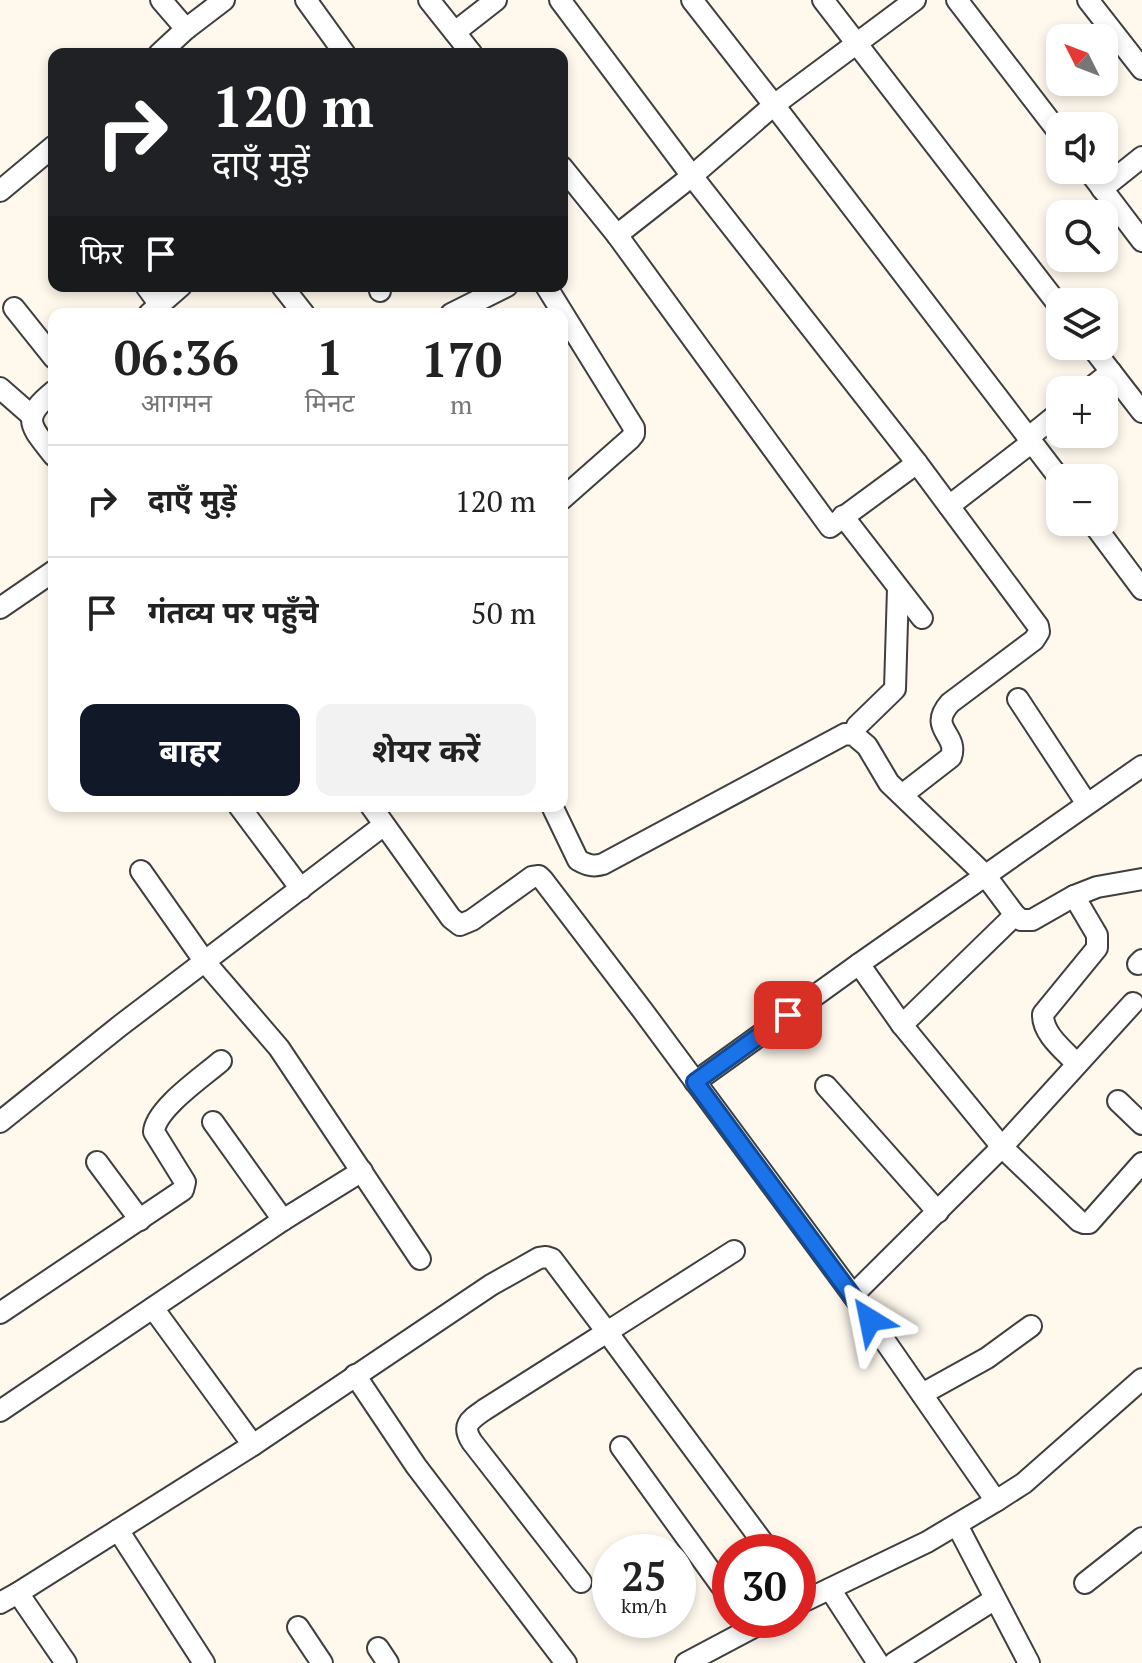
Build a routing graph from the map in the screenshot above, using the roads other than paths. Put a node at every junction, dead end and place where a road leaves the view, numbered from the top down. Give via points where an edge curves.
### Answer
1 (161, 0) edge
2 (224, 0) edge
3 (306, 0) edge
4 (429, 0) edge
5 (496, 0) edge
6 (560, 0) edge
7 (692, 0) edge
8 (823, 0) edge
9 (915, 0) edge
10 (957, 0) edge
11 (1088, 0) edge
12 (186, 29) junction
13 (455, 32) junction
14 (857, 45) junction
15 (165, 48) edge
16 (341, 48) edge
17 (467, 48) edge
18 (1142, 69) edge
19 (774, 105) junction
20 (1046, 116) edge
21 (48, 155) edge
22 (1142, 157) edge
23 (692, 176) junction
24 (568, 177) edge
25 (1098, 184) edge
26 (1102, 189) junction
27 (0, 191) edge
28 (617, 235) junction
29 (1142, 241) edge
30 (1046, 289) edge
31 (174, 292) edge
32 (287, 292) edge
33 (495, 292) edge
34 (14, 308) dead end
35 (155, 308) edge
36 (299, 308) edge
37 (463, 308) edge
38 (568, 322) edge
39 (48, 350) edge
40 (1102, 360) edge
41 (1111, 372) junction
42 (1106, 376) edge
43 (0, 388) edge
44 (48, 396) edge
45 (1142, 412) edge
46 (32, 416) junction
47 (1046, 425) edge
48 (1030, 440) junction
49 (48, 448) edge
50 (917, 463) junction
51 (1048, 464) edge
52 (568, 494) edge
53 (949, 506) junction
54 (843, 516) junction
55 (1102, 536) edge
56 (48, 575) edge
57 (898, 588) junction
58 (1142, 589) edge
59 (0, 608) edge
60 (922, 618) dead end
61 (1018, 699) dead end
62 (854, 735) junction
63 (1142, 766) edge
64 (902, 795) junction
65 (1087, 804) junction
66 (243, 812) edge
67 (375, 812) edge
68 (555, 812) edge
69 (384, 825) junction
70 (141, 871) dead end
71 (985, 875) junction
72 (1142, 879) edge
73 (301, 889) junction
74 (1074, 896) junction
75 (1015, 915) junction
76 (205, 962) junction
77 (859, 964) junction
78 (1133, 1003) dead end
79 (902, 1025) junction
80 (221, 1061) dead end
81 (1077, 1064) junction
82 (695, 1082) junction
83 (826, 1086) dead end
84 (1118, 1101) dead end
85 (0, 1122) edge
86 (213, 1122) dead end
87 (1142, 1124) edge
88 (1002, 1147) junction
89 (97, 1162) dead end
90 (1142, 1163) edge
91 (362, 1171) junction
92 (938, 1212) junction
93 (140, 1220) junction
94 (283, 1220) junction
95 (734, 1251) dead end
96 (420, 1259) dead end
97 (853, 1295) junction
98 (153, 1308) junction
99 (0, 1313) edge
100 (1031, 1326) dead end
101 (607, 1332) junction
102 (355, 1375) junction
103 (1142, 1379) edge
104 (922, 1394) junction
105 (0, 1411) edge
106 (253, 1445) junction
107 (621, 1447) dead end
108 (996, 1501) junction
109 (957, 1525) junction
110 (118, 1530) junction
111 (757, 1534) edge
112 (1142, 1538) edge
113 (712, 1573) edge
114 (581, 1582) dead end
115 (1085, 1583) dead end
116 (830, 1589) junction
117 (816, 1593) edge
118 (9, 1598) edge
119 (995, 1599) junction
120 (298, 1627) dead end
121 (730, 1638) edge
122 (689, 1662) edge
123 (66, 1663) edge
124 (204, 1663) edge
125 (322, 1663) edge
126 (566, 1663) edge
127 (878, 1663) edge
128 (894, 1663) edge
129 (1029, 1663) edge

1 - 12 street
2 - 12 street
3 - 16 street
4 - 13 street
5 - 13 street
6 - 23 street
7 - 19 street
8 - 14 street
9 - 14 street
10 - 20 street
11 - 18 street
12 - 15 street
13 - 17 street
14 - 19 street
14 - 30 street
19 - 23 street
19 - 48 street
21 - 27 street
22 - 26 street
23 - 28 street
23 - 50 street
24 - 28 street
25 - 26 street
26 - 29 street
28 - 54 street via 830,527
31 - 35 street
32 - 36 street
33 - 37 street
34 - 39 street
38 - 52 street via 634,434
40 - 41 street
41 - 42 street
41 - 45 street
43 - 46 street
44 - 46 street
46 - 49 street
47 - 48 street
48 - 51 street
48 - 53 street
50 - 53 street
50 - 54 street
53 - 64 street via 1039,632 944,710 941,724 952,744 951,757
54 - 57 street
55 - 58 street
56 - 59 street
57 - 60 street
57 - 62 street via 895,689
61 - 65 street
62 - 64 street
62 - 68 street via 845,734 603,864 578,860
63 - 65 street
64 - 71 street
65 - 71 street
66 - 73 street
67 - 69 street
69 - 73 street
69 - 82 street via 460,925 539,876
70 - 76 street
71 - 75 street
71 - 77 street
72 - 74 street
73 - 76 street
74 - 75 street via 1032,920
74 - 81 street via 1097,935 1097,948 1043,1014 1043,1022
75 - 79 street
76 - 85 street
76 - 91 street via 279,1048
77 - 79 street
77 - 82 street
78 - 81 street
79 - 88 street
80 - 93 street via 155,1123 154,1132 185,1182 180,1193
81 - 88 street
82 - 97 street
83 - 92 street
84 - 87 street
86 - 94 street
88 - 90 street via 1084,1223
88 - 92 street
89 - 93 street
91 - 94 street
91 - 96 street
92 - 97 street
93 - 99 street
94 - 98 street
95 - 101 street
97 - 104 street
98 - 105 street
98 - 106 street
100 - 104 street
101 - 102 street via 552,1259 539,1258
101 - 111 street
101 - 114 street via 477,1415 466,1434
102 - 106 street
102 - 126 street via 416,1466
103 - 108 street via 1024,1483
104 - 108 street
106 - 110 street
107 - 113 street
108 - 109 street
109 - 116 street
109 - 119 street
110 - 118 street
110 - 124 street
112 - 115 street
116 - 117 street
116 - 127 street
118 - 123 street
119 - 128 street
119 - 129 street
120 - 125 street
121 - 122 street

